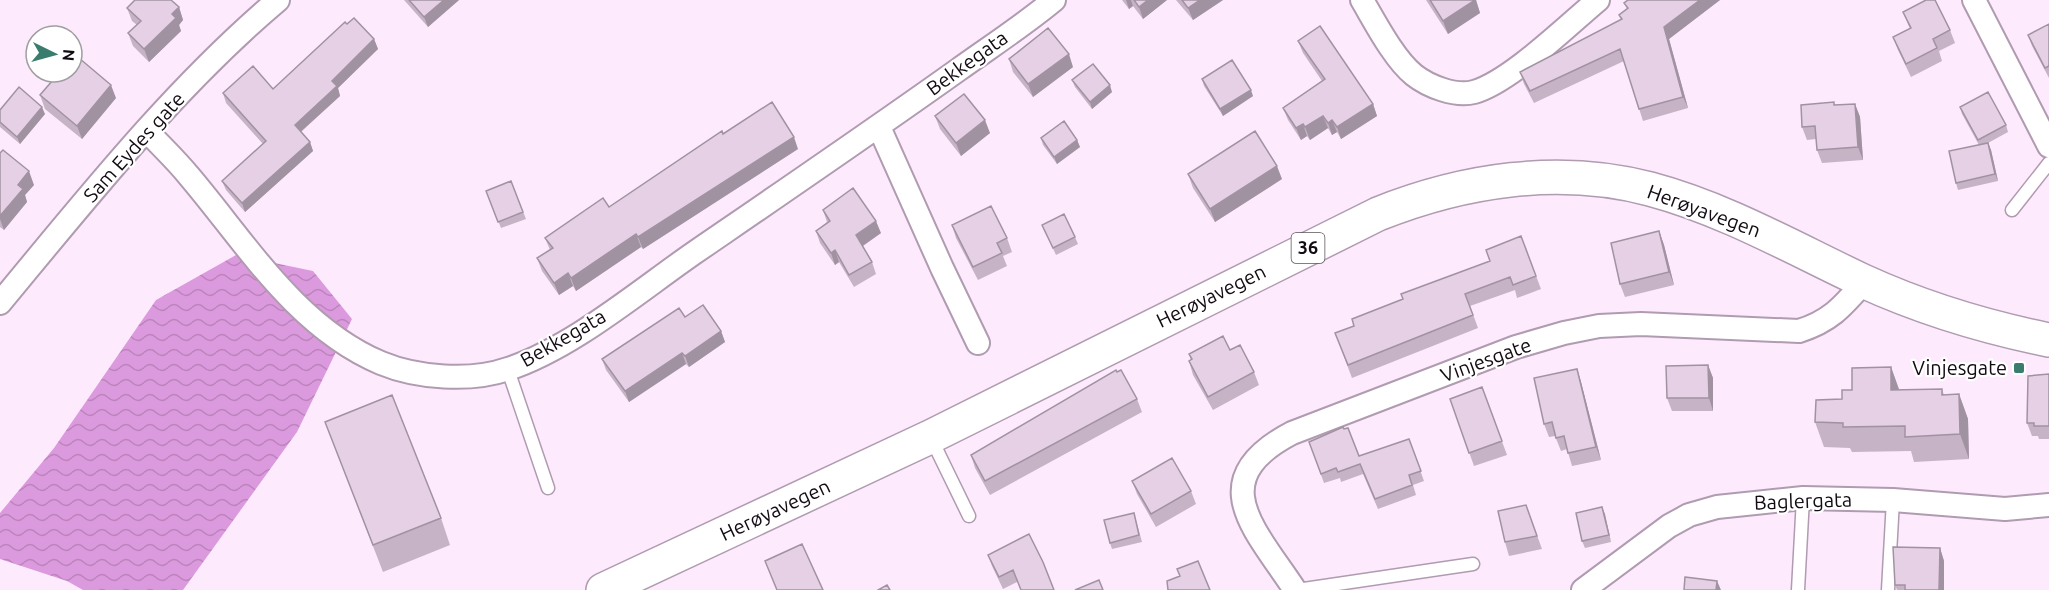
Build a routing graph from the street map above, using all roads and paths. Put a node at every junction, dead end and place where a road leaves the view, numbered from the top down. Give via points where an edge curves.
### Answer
1 (278, 0) edge
2 (1054, 0) edge
3 (1362, 0) edge
4 (1598, 0) edge
5 (1974, 0) edge
6 (879, 126) junction
7 (147, 131) junction
8 (2049, 146) edge
9 (2049, 163) edge
10 (2012, 210) dead end
11 (1865, 282) junction
12 (0, 303) edge
13 (2049, 340) edge
14 (978, 343) dead end
15 (508, 370) junction
16 (930, 437) junction
17 (549, 488) dead end
18 (1803, 498) junction
19 (1893, 500) junction
20 (2049, 505) edge
21 (969, 516) dead end
22 (1473, 564) dead end
23 (603, 590) edge
24 (1296, 590) edge
25 (1583, 590) edge
26 (1798, 590) edge
27 (1887, 590) edge

1 - 7 street, Sam Eydes gate via 239,32
2 - 6 street, Bekkegata
3 - 4 street via 1412,74 1426,84 1457,93 1474,92 1514,70
5 - 8 street
6 - 14 street
6 - 15 street, Bekkegata via 567,340
7 - 12 street, Sam Eydes gate
7 - 15 street, Bekkegata via 305,313 336,338 381,363 428,375
9 - 10 lane
11 - 13 highway, Herøyavegen / 36 via 1983,325
11 - 16 highway, Herøyavegen / 36 via 1717,212 1649,189 1552,178 1484,183 1416,199 1378,214
11 - 24 street, Vinjesgate via 1822,324 1799,331 1641,324 1563,333 1506,351 1268,445 1252,460 1243,478 1242,498 1249,519
15 - 17 lane
16 - 21 lane
16 - 23 highway, Herøyavegen / 36
18 - 19 street, Baglergata
18 - 25 street, Baglergata via 1736,504 1689,515
18 - 26 lane
19 - 20 street, Baglergata via 2006,509
19 - 27 lane
22 - 24 lane

